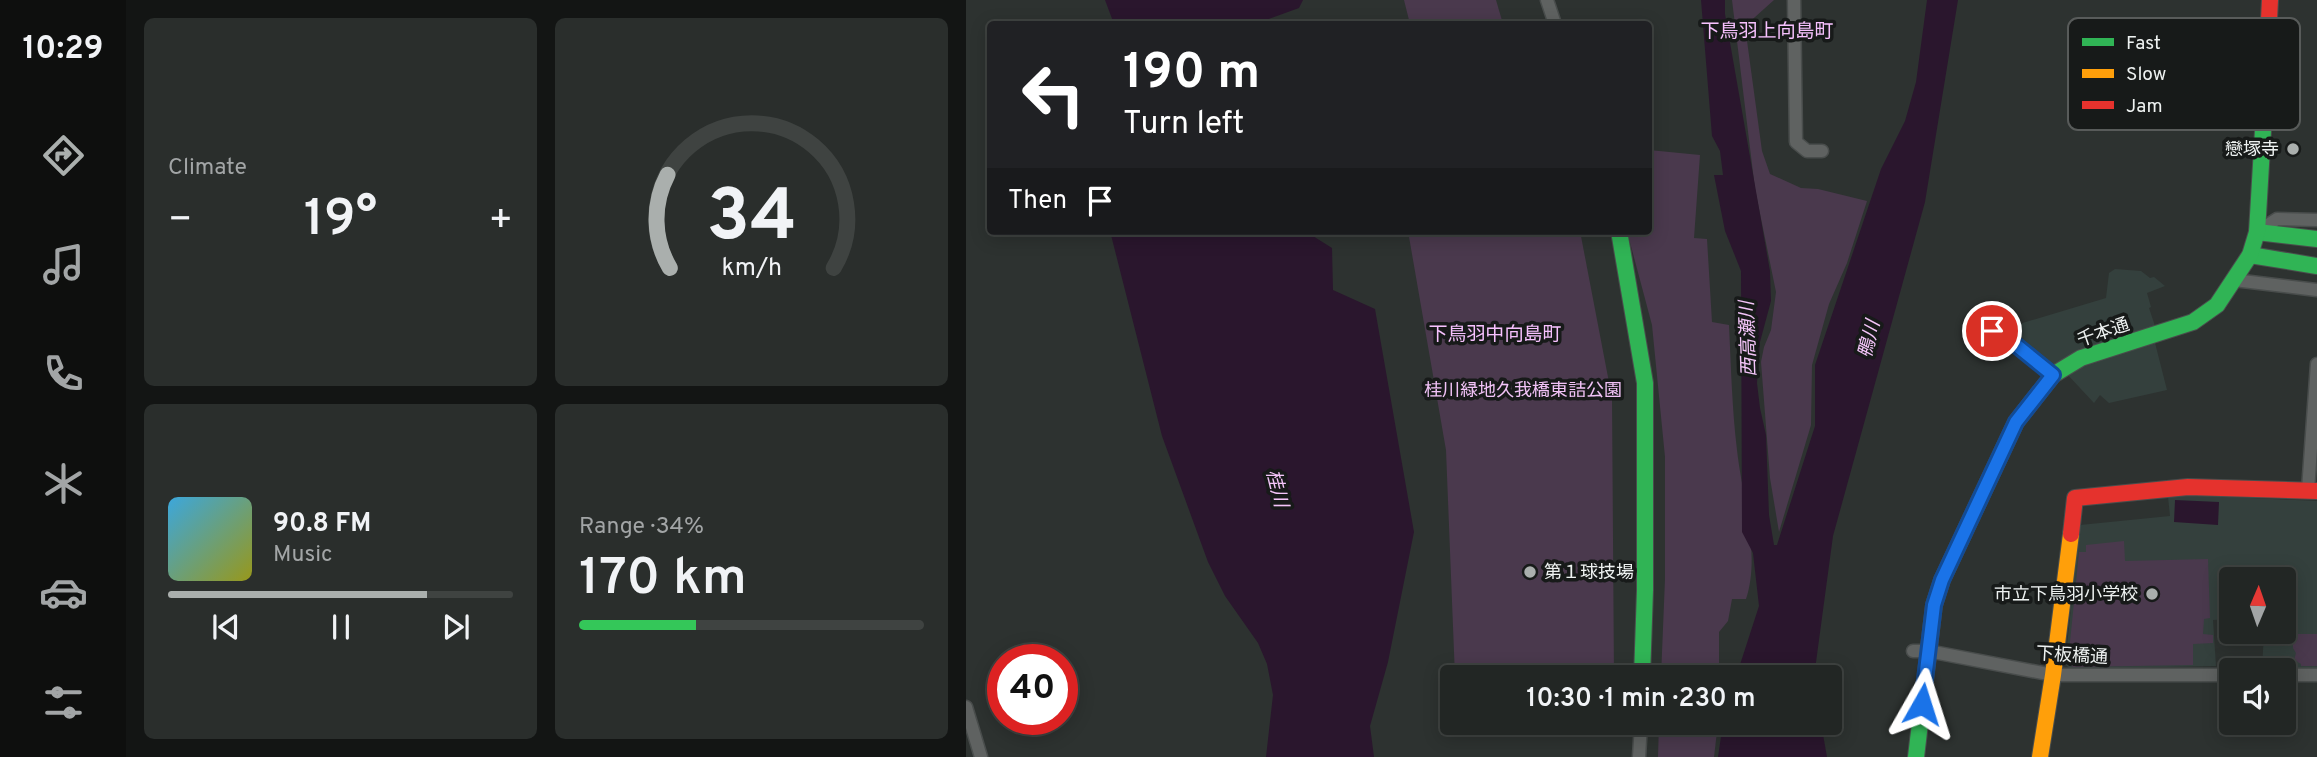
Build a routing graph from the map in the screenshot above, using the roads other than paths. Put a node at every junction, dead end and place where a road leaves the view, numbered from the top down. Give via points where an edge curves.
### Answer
1 (1547, 0) edge
2 (1794, 0) edge
3 (2270, 0) edge
4 (2269, 18) edge
5 (1554, 21) edge
6 (2263, 130) edge
7 (1822, 151) dead end
8 (2317, 220) edge
9 (2257, 232) junction
10 (1620, 235) edge
11 (2317, 239) edge
12 (2250, 255) junction
13 (2317, 266) edge
14 (2234, 280) junction
15 (2317, 290) edge
16 (1992, 331) dead end
17 (2317, 364) edge
18 (2053, 375) junction
19 (2312, 491) edge
20 (1921, 651) junction
21 (1642, 665) edge
22 (2053, 675) junction
23 (2219, 675) edge
24 (2296, 675) edge
25 (2317, 675) edge
26 (966, 707) edge
27 (1640, 735) edge
28 (981, 757) edge
29 (1639, 757) edge
30 (1916, 757) edge
31 (2040, 757) edge

1 - 5 street
2 - 7 street via 1796,142 1807,151
3 - 4 street, 千本通
6 - 9 street, 千本通
8 - 9 street via 2277,219
9 - 11 street
9 - 12 street, 千本通
10 - 21 street via 1645,383
12 - 13 street
12 - 14 street, 千本通
14 - 15 street
14 - 18 street, 千本通 via 2217,305 2193,322 2081,358
16 - 18 street via 2000,332
17 - 19 street
18 - 20 street, 千本通 via 2016,422 1942,580
19 - 22 street via 2188,487 2075,498
20 - 22 street, 下板橋通
20 - 30 street, 千本通
22 - 23 street, 下板橋通
22 - 31 street
24 - 25 street
26 - 28 street
27 - 29 street

